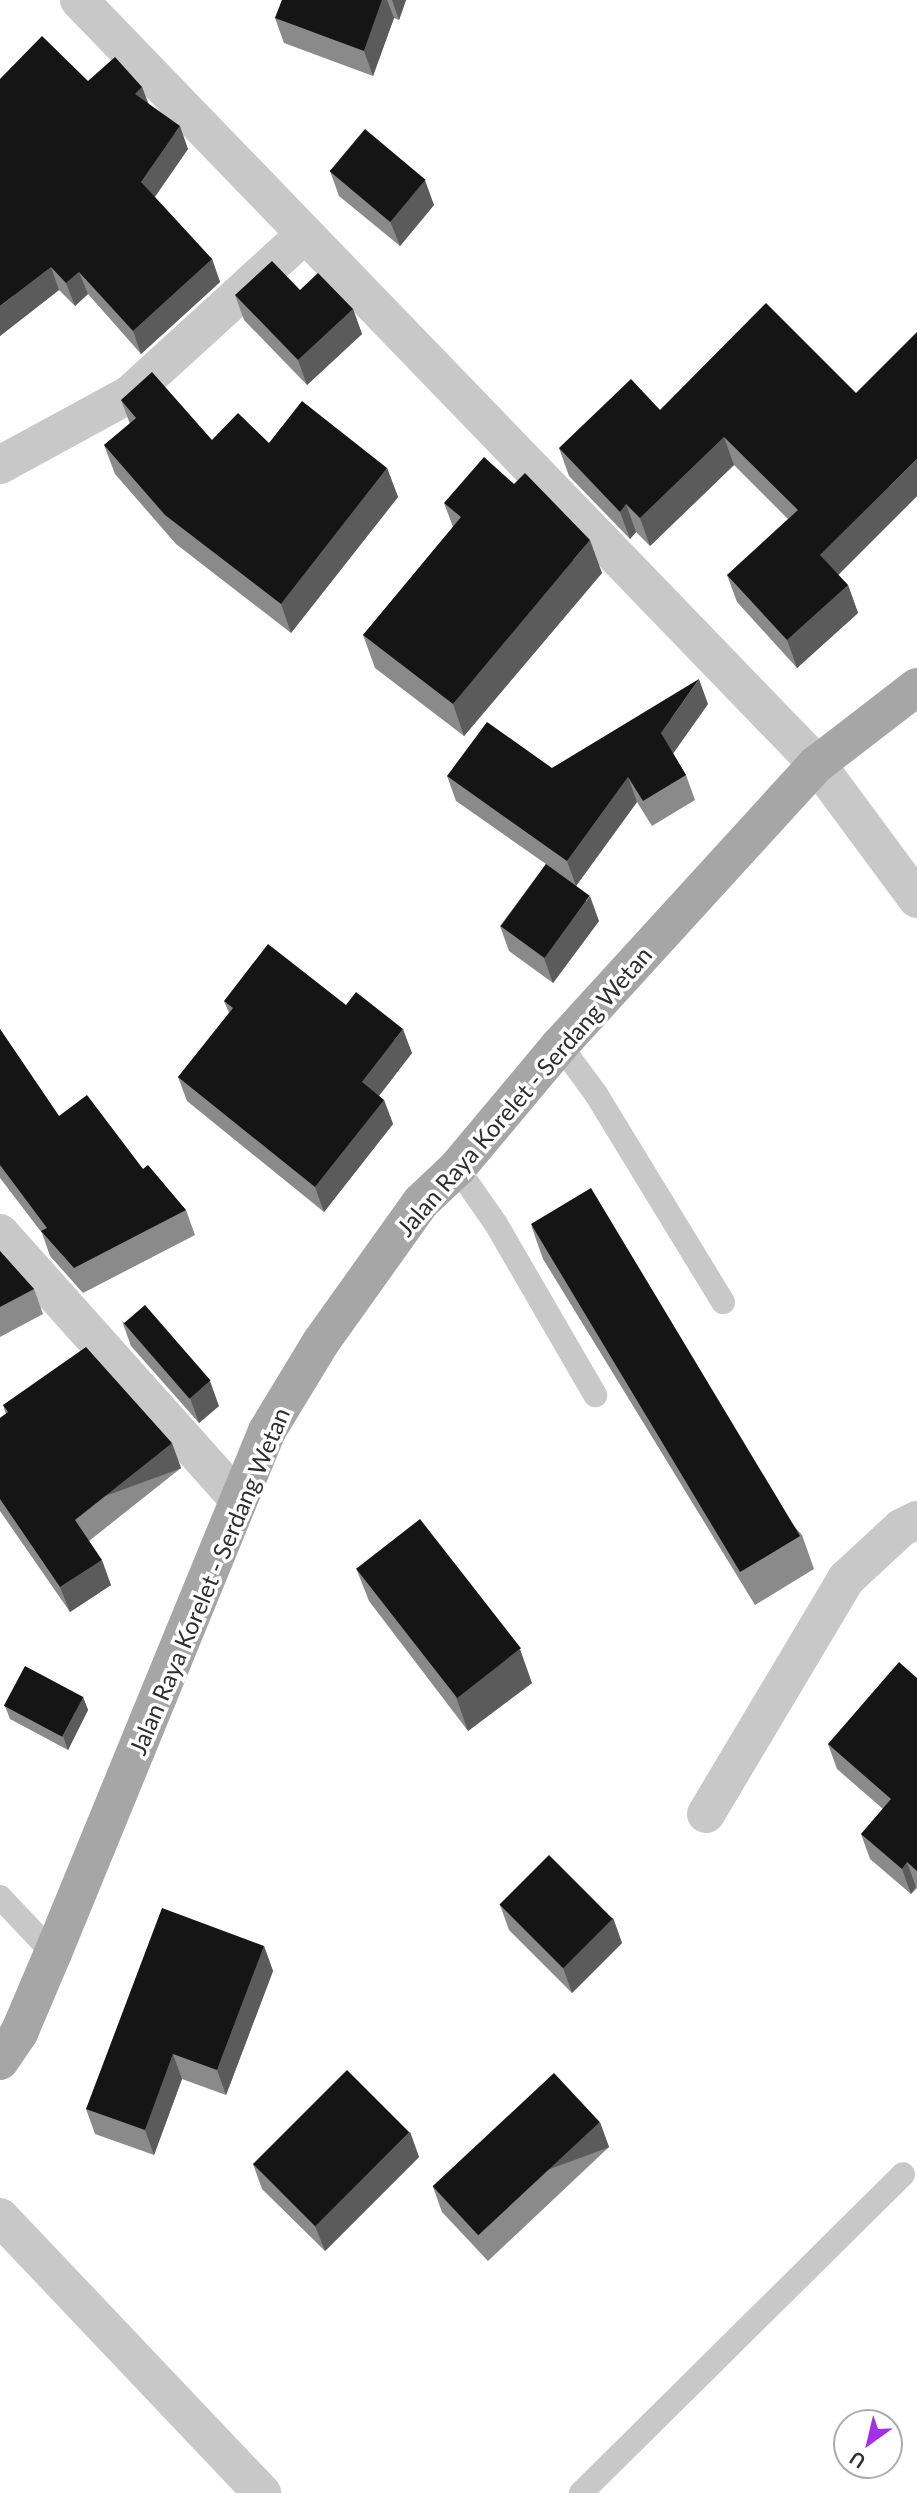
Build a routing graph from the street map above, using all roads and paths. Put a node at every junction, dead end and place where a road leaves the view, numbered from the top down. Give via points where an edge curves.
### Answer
1 (79, 0) edge
2 (303, 236) junction
3 (0, 465) edge
4 (917, 687) edge
5 (817, 764) junction
6 (917, 899) edge
7 (559, 1045) junction
8 (457, 1168) junction
9 (0, 1233) edge
10 (723, 1302) dead end
11 (594, 1395) dead end
12 (239, 1500) junction
13 (917, 1520) edge
14 (706, 1814) dead end
15 (0, 1897) edge
16 (53, 1953) junction
17 (0, 2061) edge
18 (903, 2174) dead end
19 (0, 2217) edge
20 (262, 2493) edge
21 (581, 2493) edge

1 - 2 street
2 - 3 street via 130,394
2 - 5 street
4 - 5 main road, Jalan Raya Korelet - Serdang Wetan
5 - 6 street
5 - 7 main road, Jalan Raya Korelet - Serdang Wetan
7 - 8 main road, Jalan Raya Korelet - Serdang Wetan
7 - 10 lane via 596,1094
8 - 11 lane via 496,1224
8 - 12 main road, Jalan Raya Korelet - Serdang Wetan via 421,1202 321,1342 267,1431
9 - 12 street
12 - 16 main road, Jalan Raya Korelet - Serdang Wetan
13 - 14 street via 901,1528 846,1579
15 - 16 lane
16 - 17 main road, Jalan Raya Korelet - Serdang Wetan via 19,2034
18 - 21 lane
19 - 20 street

